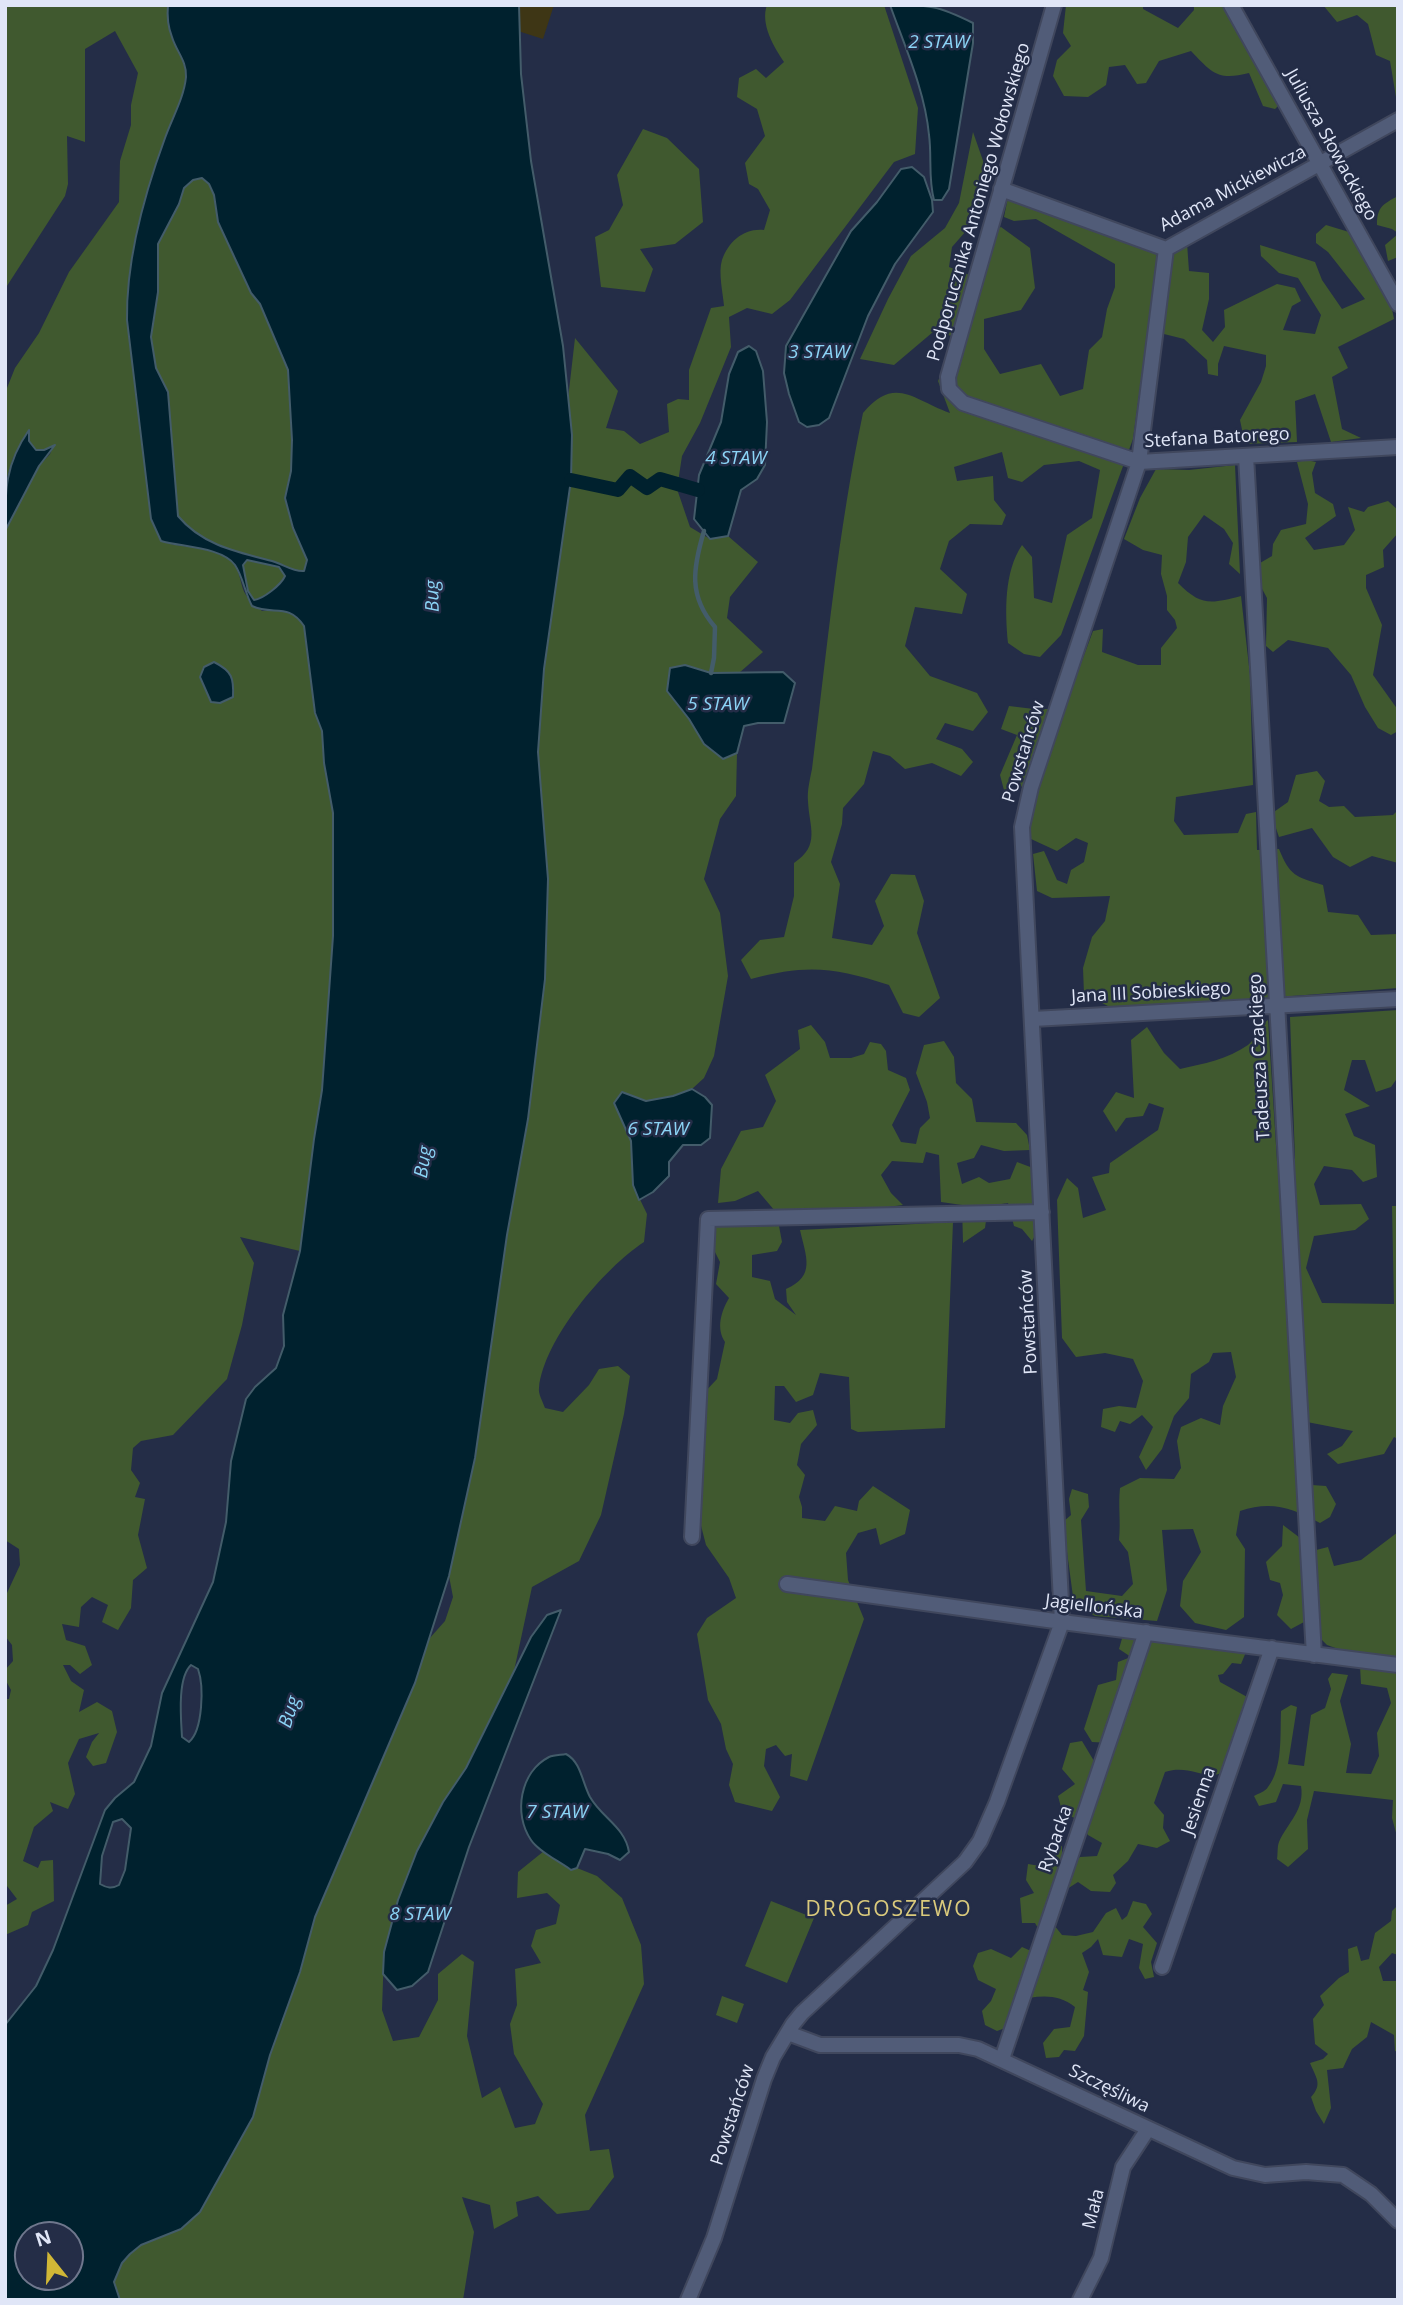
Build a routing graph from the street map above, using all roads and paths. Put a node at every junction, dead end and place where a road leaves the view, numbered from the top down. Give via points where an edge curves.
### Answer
1 (1054, 5) edge
2 (1231, 5) edge
3 (1398, 120) edge
4 (1320, 164) junction
5 (1001, 189) junction
6 (1166, 249) junction
7 (1398, 304) edge
8 (963, 403) joint
9 (1398, 447) edge
10 (1246, 456) junction
11 (1139, 461) junction
12 (1398, 999) edge
13 (1276, 1006) junction
14 (1032, 1018) junction
15 (1042, 1212) junction
16 (692, 1537) dead end
17 (786, 1584) dead end
18 (1062, 1622) junction
19 (1146, 1632) junction
20 (1272, 1648) junction
21 (1314, 1655) junction
22 (1398, 1665) edge
23 (1163, 1967) dead end
24 (788, 2033) junction
25 (1002, 2059) junction
26 (1148, 2129) junction
27 (1398, 2221) edge
28 (688, 2300) edge
29 (1080, 2300) edge

1 - 5 street, Podporucznika Antoniego Wołowskiego
2 - 4 street, Juliusza Słowackiego
3 - 4 street, Adama Mickiewicza
4 - 6 street, Adama Mickiewicza
4 - 7 street, Juliusza Słowackiego
5 - 6 street, Adama Mickiewicza
5 - 8 street, Podporucznika Antoniego Wołowskiego via 948,377 949,389
6 - 11 street, Powstańców
8 - 11 street, Stefana Batorego
9 - 10 street, Stefana Batorego
10 - 11 street, Stefana Batorego
10 - 13 street, Tadeusza Czackiego
11 - 14 street, Powstańców via 1031,787 1022,827
12 - 13 street, Jana III Sobieskiego
13 - 14 street, Jana III Sobieskiego
13 - 21 street, Tadeusza Czackiego
14 - 15 street, Powstańców
15 - 16 street via 708,1219
15 - 18 street, Powstańców
17 - 18 street, Jagiellońska
18 - 19 street, Jagiellońska
18 - 24 street, Powstańców via 980,1840 965,1862 802,2013
19 - 20 street, Jagiellońska
19 - 25 street, Rybacka
20 - 21 street, Jagiellońska
20 - 23 street, Jesienna
21 - 22 street, Jagiellońska
24 - 25 street, Szczęśliwa via 820,2045 959,2046
24 - 28 street, Powstańców via 764,2079 714,2238
25 - 26 street, Szczęśliwa
26 - 27 street, Szczęśliwa via 1233,2168 1265,2175 1343,2175 1371,2193
26 - 29 street, Mała via 1123,2167 1101,2258

